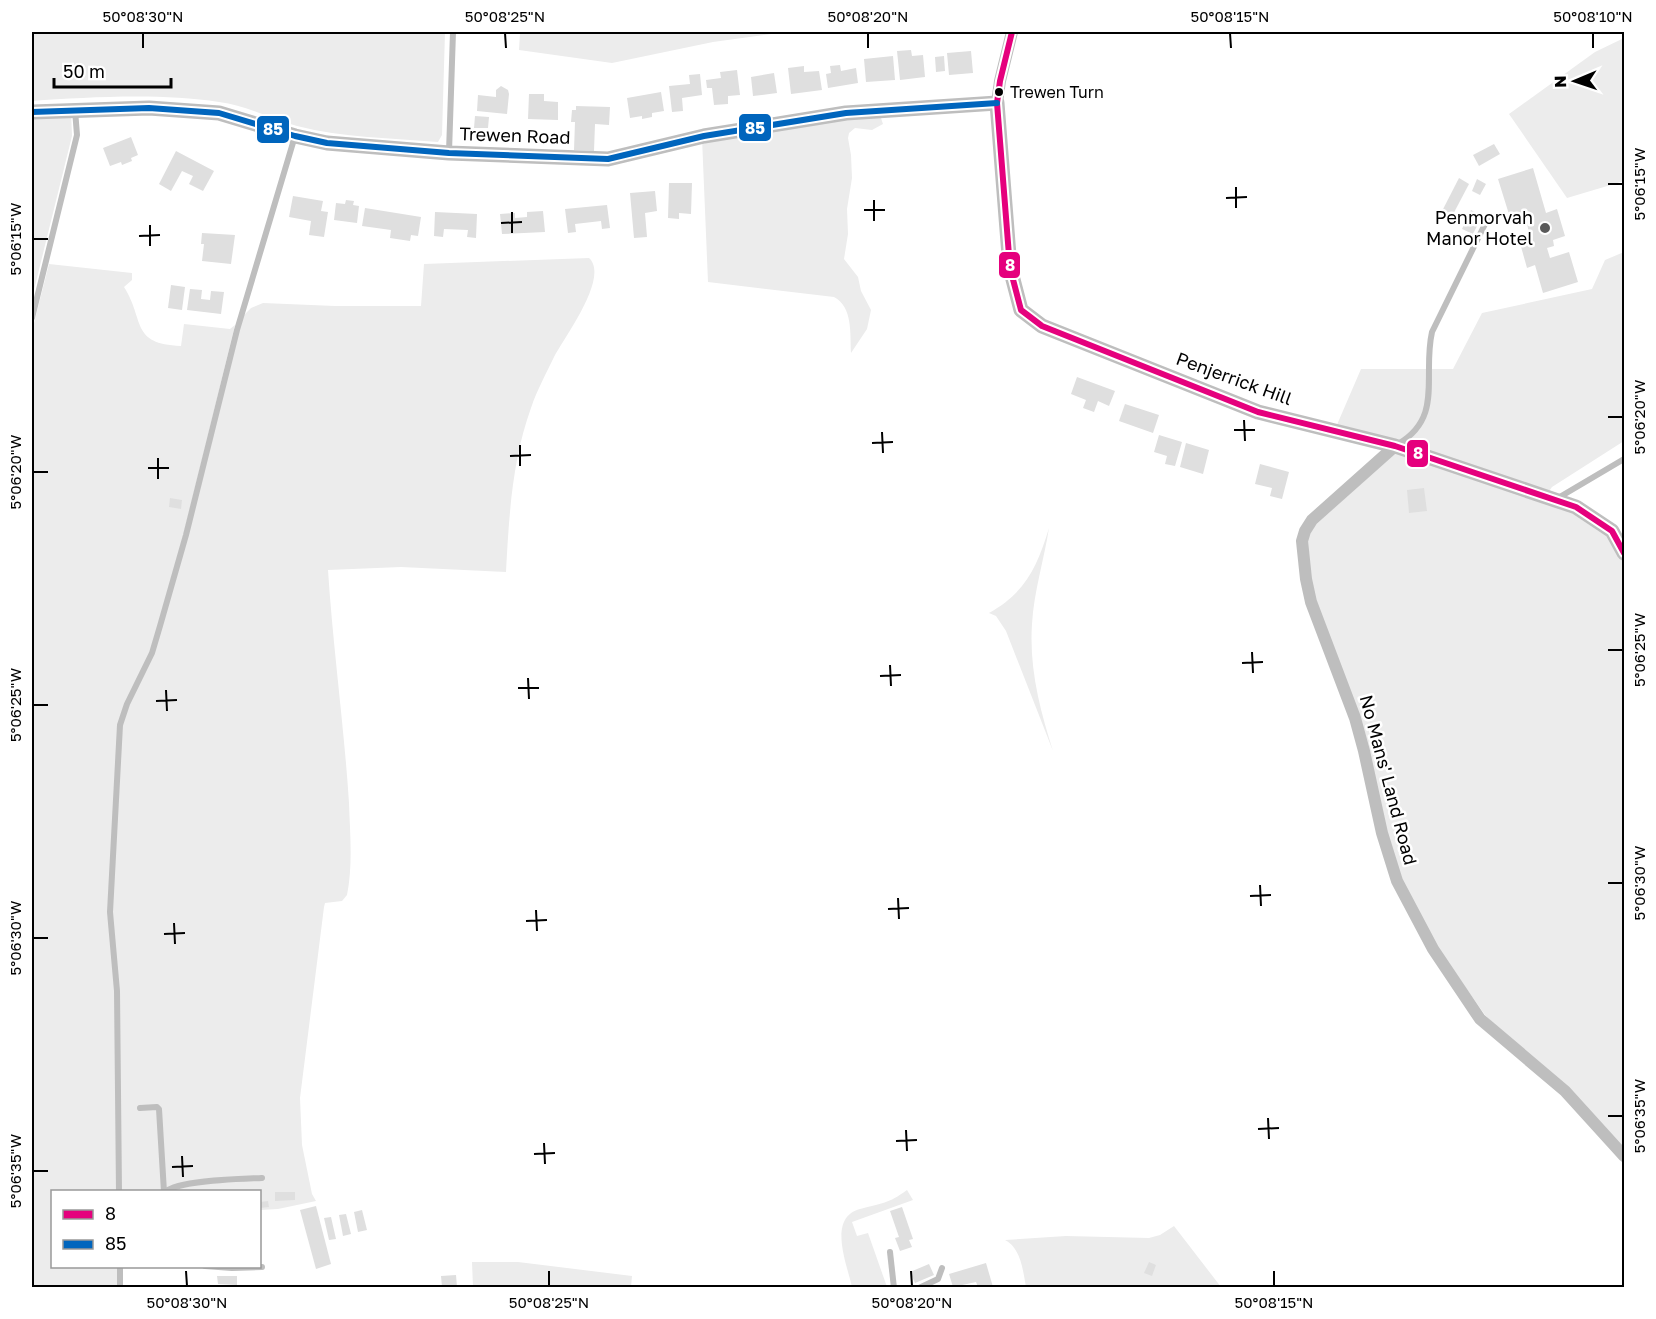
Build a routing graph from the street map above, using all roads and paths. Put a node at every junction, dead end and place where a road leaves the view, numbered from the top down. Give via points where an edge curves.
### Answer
1 (453, 32) edge
2 (1012, 32) edge
3 (997, 103) junction
4 (75, 110) junction
5 (32, 112) edge
6 (295, 136) junction
7 (449, 153) junction
8 (1489, 216) dead end
9 (32, 318) edge
10 (1395, 446) junction
11 (1624, 459) edge
12 (1555, 500) junction
13 (1624, 553) edge
14 (140, 1108) dead end
15 (1624, 1156) edge
16 (262, 1178) dead end
17 (119, 1190) edge
18 (164, 1190) edge
19 (166, 1190) edge
20 (890, 1252) dead end
21 (120, 1268) edge
22 (942, 1268) dead end
23 (120, 1287) edge
24 (894, 1287) edge
25 (919, 1287) edge

1 - 7 lane
2 - 3 street
3 - 7 street, Trewen Road via 846,113 704,136 608,159
3 - 10 street, Penjerrick Hill via 1010,268 1021,310 1042,326 1258,412
4 - 5 street, Trewen Road
4 - 6 street, Trewen Road via 149,108 219,112
4 - 9 lane via 77,135
6 - 7 street, Trewen Road via 327,143
6 - 17 lane via 237,330 152,653 120,725 110,912 117,981
8 - 10 lane via 1432,332 1426,416 1413,433
10 - 12 street, Penjerrick Hill
10 - 15 street, No Mans' Land Road via 1312,520 1302,545 1311,602 1354,718 1388,855 1397,881 1433,949 1480,1019 1565,1091
11 - 12 lane
12 - 13 street, Penjerrick Hill via 1576,507 1612,531
14 - 18 lane via 159,1109
16 - 19 lane via 192,1183
20 - 24 lane
21 - 23 lane
22 - 25 lane via 938,1279

